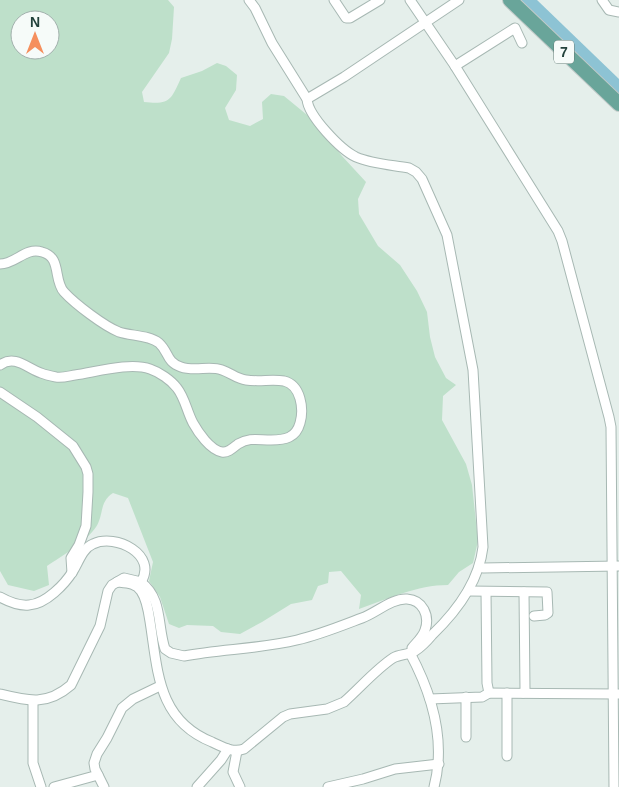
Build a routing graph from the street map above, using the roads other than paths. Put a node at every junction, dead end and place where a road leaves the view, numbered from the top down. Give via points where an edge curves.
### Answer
1 (249, 0) edge
2 (334, 0) edge
3 (380, 0) edge
4 (410, 0) edge
5 (459, 0) edge
6 (602, 0) edge
7 (513, 1) edge
8 (619, 12) edge
9 (425, 22) junction
10 (522, 43) dead end
11 (455, 66) junction
12 (307, 99) junction
13 (619, 104) edge
14 (0, 264) edge
15 (0, 365) edge
16 (0, 392) edge
17 (616, 566) edge
18 (479, 567) junction
19 (72, 573) junction
20 (117, 582) junction
21 (141, 582) junction
22 (468, 590) junction
23 (486, 592) junction
24 (524, 592) junction
25 (0, 597) edge
26 (534, 616) dead end
27 (410, 653) junction
28 (160, 686) junction
29 (489, 693) junction
30 (507, 693) junction
31 (523, 693) junction
32 (0, 694) edge
33 (616, 694) edge
34 (466, 698) junction
35 (430, 699) junction
36 (33, 701) junction
37 (466, 737) dead end
38 (232, 750) junction
39 (507, 756) dead end
40 (439, 764) junction
41 (98, 775) junction
42 (41, 787) edge
43 (54, 787) edge
44 (104, 787) edge
45 (197, 787) edge
46 (240, 787) edge
47 (328, 787) edge
48 (434, 787) edge
49 (614, 787) edge

1 - 12 street
2 - 3 street via 346,18 350,18
4 - 9 street
5 - 9 street
6 - 8 street via 609,10
7 - 13 main road, 7
9 - 11 street
9 - 12 street
10 - 11 street via 515,28
11 - 17 street via 562,241 609,417
12 - 18 street via 316,119 332,138 356,156 416,172 448,235 473,370 483,547
14 - 15 street via 24,253 44,252 55,260 62,290 78,306 119,332 158,343 171,362 196,370 223,370 247,380 285,381 293,385 301,400 301,422 296,432 285,440 258,438 240,443 228,452 220,452 193,424 178,389 151,369 125,368 59,377 40,373 19,361
16 - 19 street via 73,446 86,467 86,526 71,558
17 - 18 street
17 - 33 street
18 - 22 street
19 - 21 street via 87,548 94,543 113,541 135,550 144,561 146,569
19 - 25 street via 40,602 20,605
20 - 21 street via 124,578
20 - 28 street via 131,584 142,591
20 - 36 street via 108,591 100,626 71,685 64,691
21 - 27 street via 156,601 165,649 176,655 297,640 368,616 406,599 421,606 427,622
22 - 23 street
22 - 27 street via 448,620 420,648
23 - 24 street
23 - 29 street
24 - 26 street via 548,592 548,613
24 - 31 street
27 - 35 street
27 - 38 street via 394,658 336,707 290,714 244,749
28 - 38 street via 190,732
28 - 41 street via 122,708 97,754 94,763
29 - 30 street
29 - 34 street
30 - 31 street
30 - 39 street
31 - 33 street
32 - 36 street
33 - 49 street
34 - 35 street
34 - 37 street
35 - 40 street via 437,722
36 - 42 street via 33,763
38 - 45 street
38 - 46 street via 233,772
40 - 47 street via 395,769
40 - 48 street
41 - 43 street
41 - 44 street

